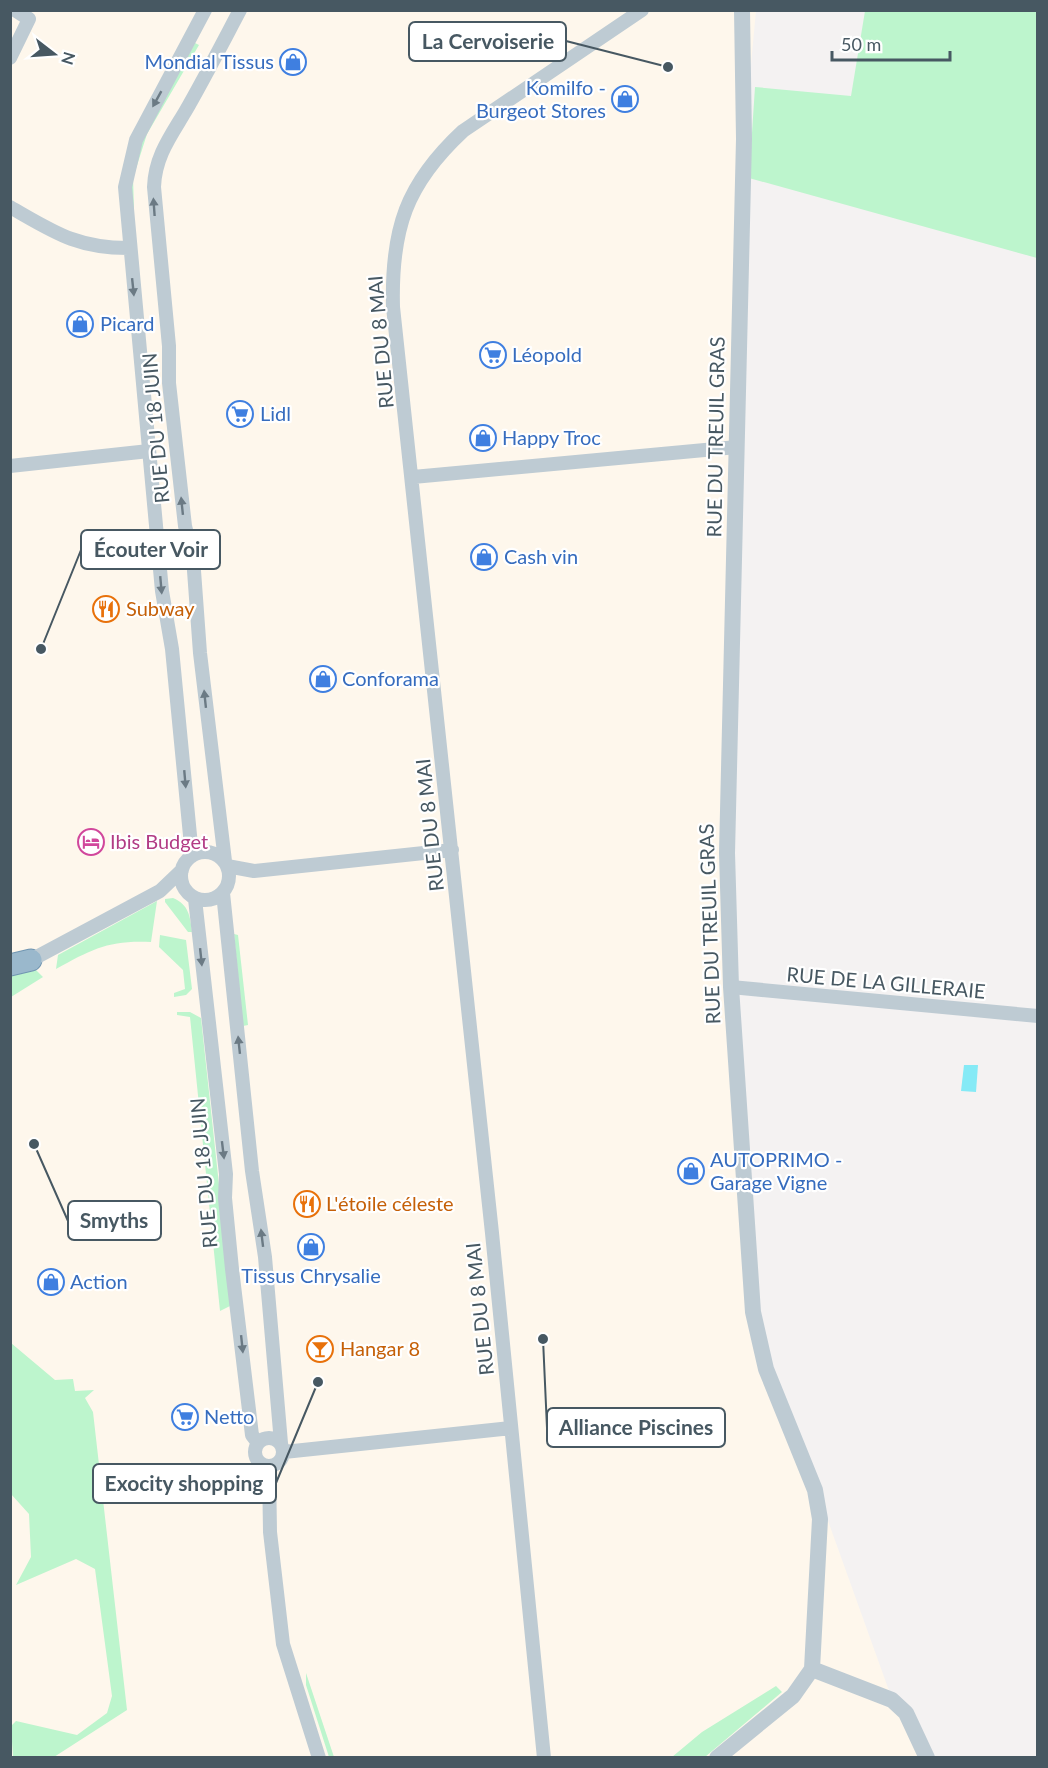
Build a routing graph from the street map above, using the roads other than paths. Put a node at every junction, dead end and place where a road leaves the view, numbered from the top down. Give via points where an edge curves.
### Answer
1 (15, 10) edge
2 (205, 10) edge
3 (240, 10) edge
4 (642, 10) edge
5 (742, 10) edge
6 (10, 58) edge
7 (10, 207) edge
8 (128, 248) junction
9 (737, 447) junction
10 (149, 451) junction
11 (10, 466) edge
12 (413, 477) junction
13 (452, 850) junction
14 (192, 856) junction
15 (226, 864) junction
16 (182, 870) junction
17 (254, 871) junction
18 (163, 889) junction
19 (226, 889) junction
20 (191, 896) junction
21 (21, 962) edge
22 (731, 987) junction
23 (1038, 1016) edge
24 (511, 1428) junction
25 (258, 1443) junction
26 (282, 1447) junction
27 (269, 1467) junction
28 (812, 1669) junction
29 (543, 1755) edge
30 (319, 1758) edge
31 (717, 1758) edge
32 (927, 1758) edge

1 - 6 street via 29,19
2 -> 8 street, RUE DU 18 JUIN via 132,149 125,187
15 -> 3 street, RUE DU 18 JUIN via 201,664 193,557 184,526 153,203 155,174 167,139
4 - 12 street, RUE DU 8 MAI via 463,131 430,164 410,198 397,239 393,293
5 - 9 street, RUE DU TREUIL GRAS via 744,139
7 - 8 street via 74,241 102,248
8 -> 10 street, RUE DU 18 JUIN
9 - 12 street
9 - 22 street, RUE DU TREUIL GRAS via 727,853
10 - 11 street
10 -> 14 street, RUE DU 18 JUIN
12 - 13 street, RUE DU 8 MAI
13 - 17 street
13 - 24 street, RUE DU 8 MAI
14 - 15 street via 212,853
14 - 16 street
15 - 17 street
15 - 19 street
16 - 18 street
16 - 20 street via 182,883
17 - 19 street
18 - 20 street
18 - 21 street
19 - 20 street via 209,901
26 -> 19 street
20 -> 25 street, RUE DU 18 JUIN via 226,1174 232,1269 252,1435
22 - 23 street, RUE DE LA GILLERAIE
22 - 28 street, RUE DU TREUIL GRAS via 753,1312 766,1369 815,1490 820,1519
24 - 26 street
24 - 29 street, RUE DU 8 MAI
25 - 26 street via 267,1438
25 - 27 street via 255,1456
26 - 27 street via 278,1464
27 - 30 street via 270,1532 283,1644
28 - 31 street via 793,1696
28 - 32 street via 892,1700 906,1713

